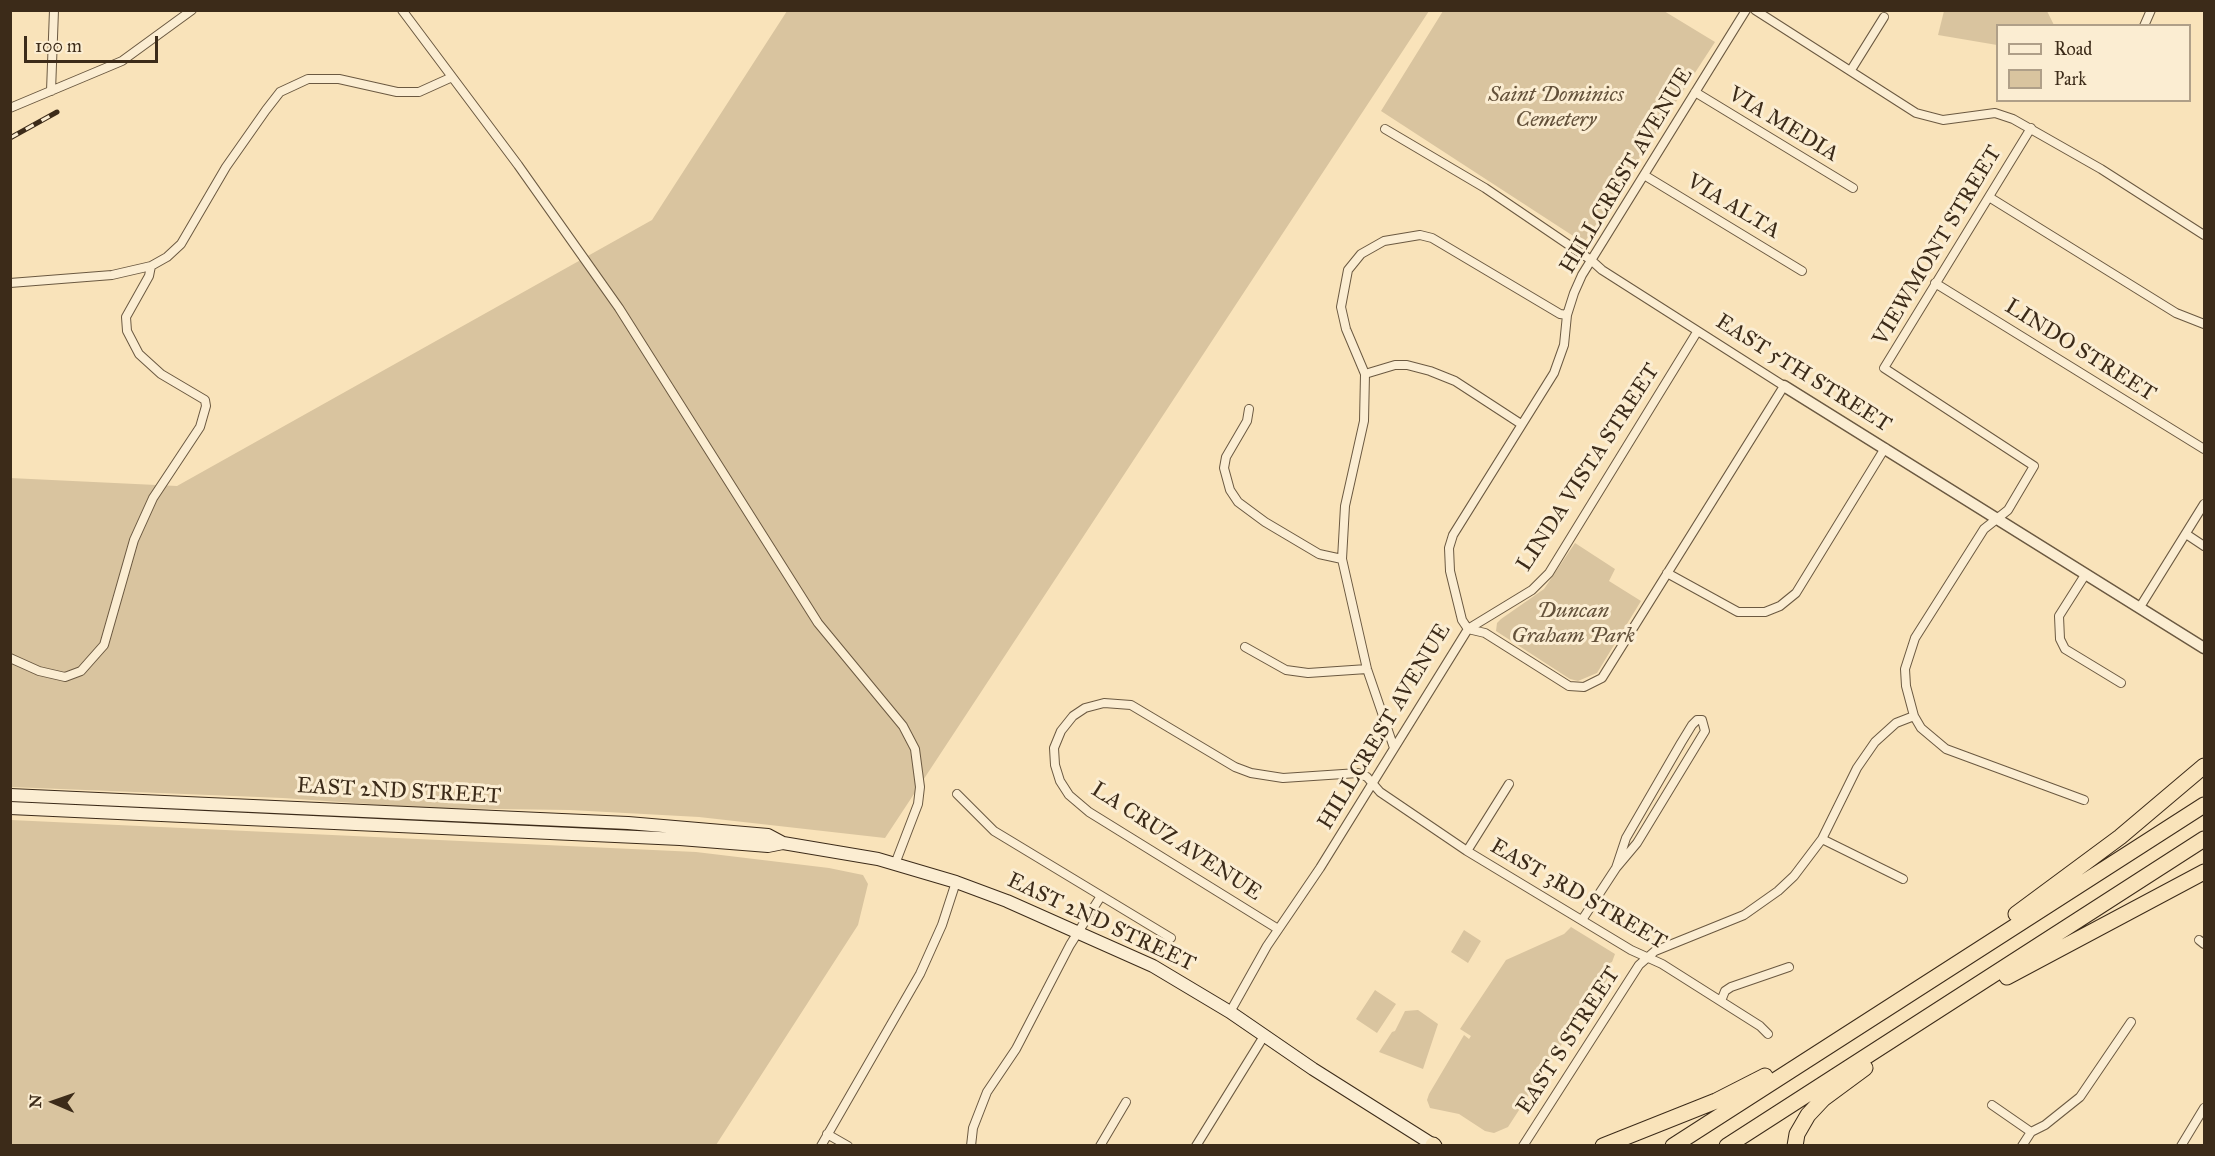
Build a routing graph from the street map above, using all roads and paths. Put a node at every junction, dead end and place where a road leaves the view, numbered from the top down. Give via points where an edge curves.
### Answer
1 (54, 10) edge
2 (192, 10) edge
3 (402, 10) edge
4 (1746, 10) edge
5 (1755, 10) edge
6 (2151, 10) edge
7 (1884, 17) dead end
8 (2145, 24) edge
9 (1851, 70) junction
10 (450, 78) junction
11 (51, 92) junction
12 (1695, 92) junction
13 (10, 108) edge
14 (2031, 128) junction
15 (1385, 129) dead end
16 (1644, 175) junction
17 (1853, 188) dead end
18 (1989, 197) junction
19 (2205, 235) edge
20 (1591, 260) junction
21 (151, 266) junction
22 (1802, 271) dead end
23 (10, 283) edge
24 (1935, 283) junction
25 (1568, 315) junction
26 (2205, 324) edge
27 (1697, 332) junction
28 (1365, 374) junction
29 (1784, 386) junction
30 (1250, 409) dead end
31 (1521, 424) junction
32 (1885, 448) junction
33 (2205, 449) edge
34 (2205, 504) edge
35 (1997, 519) junction
36 (2186, 534) junction
37 (2205, 546) edge
38 (1342, 560) junction
39 (1667, 573) junction
40 (2085, 575) junction
41 (2140, 608) junction
42 (1468, 629) junction
43 (1245, 647) dead end
44 (2205, 648) edge
45 (10, 658) edge
46 (1367, 669) junction
47 (2121, 683) dead end
48 (1914, 716) junction
49 (1394, 748) junction
50 (2205, 766) edge
51 (1373, 784) junction
52 (1509, 784) dead end
53 (957, 794) dead end
54 (10, 795) edge
55 (2084, 800) dead end
56 (2205, 804) edge
57 (10, 808) edge
58 (1822, 839) junction
59 (2205, 839) edge
60 (783, 843) junction
61 (1467, 851) junction
62 (895, 864) junction
63 (1616, 868) junction
64 (2205, 873) edge
65 (1903, 879) dead end
66 (956, 882) junction
67 (1101, 896) junction
68 (1582, 920) junction
69 (1278, 929) junction
70 (1079, 931) junction
71 (1171, 938) dead end
72 (1648, 957) junction
73 (1789, 967) dead end
74 (1923, 984) junction
75 (1957, 998) junction
76 (1721, 1001) junction
77 (1230, 1012) junction
78 (1920, 1022) junction
79 (2131, 1022) dead end
80 (1768, 1034) dead end
81 (1264, 1036) junction
82 (1825, 1048) junction
83 (1126, 1102) dead end
84 (1992, 1105) dead end
85 (2205, 1108) edge
86 (2031, 1132) junction
87 (827, 1134) junction
88 (1434, 1145) edge
89 (821, 1146) edge
90 (848, 1146) edge
91 (971, 1146) edge
92 (1100, 1146) edge
93 (1196, 1146) edge
94 (1522, 1146) edge
95 (1603, 1146) edge
96 (1673, 1146) edge
97 (1727, 1146) edge
98 (1795, 1146) edge
99 (2022, 1146) edge
100 (2181, 1146) edge

1 - 11 street
2 - 11 street via 122,61
3 - 10 street
4 - 12 street, HILLCREST AVENUE
5 - 9 street
6 - 8 street
7 - 9 street
9 - 14 street via 1916,112 1943,120 1995,113
10 - 21 street via 419,92 397,92 339,79 308,78 280,92 226,167 181,244
10 - 62 street via 518,165 637,334 818,623 903,726 915,748 920,787 918,804
11 - 13 street
12 - 16 street, HILLCREST AVENUE
12 - 17 street, VIA MEDIA
14 - 18 street, VIEWMONT STREET
14 - 19 street
15 - 20 street, EAST 5TH STREET via 1470,179
16 - 20 street, HILLCREST AVENUE
16 - 22 street, VIA ALTA
18 - 24 street, VIEWMONT STREET
18 - 26 street via 2176,313
20 - 25 street, HILLCREST AVENUE
20 - 27 street, EAST 5TH STREET
21 - 23 street via 112,275
21 - 45 street via 126,317 127,331 139,354 162,374 205,400 200,428 148,508 104,645 81,671 65,677
24 - 33 street, LINDO STREET
24 - 35 street, VIEWMONT STREET via 1884,368 2034,466 2008,510
25 - 28 street via 1542,304 1432,238 1420,235 1384,241 1361,254 1348,270 1341,307
25 - 31 street, HILLCREST AVENUE via 1558,363
27 - 29 street, EAST 5TH STREET
27 - 42 street, LINDA VISTA STREET via 1549,573 1532,590
28 - 31 street via 1395,365 1430,371 1455,381
28 - 38 street via 1364,421 1345,506
29 - 32 street, EAST 5TH STREET
29 - 39 street
30 - 38 street via 1226,458 1224,468 1230,490 1238,502 1265,522 1319,554
31 - 42 street, HILLCREST AVENUE via 1462,517 1449,548 1450,571 1462,620
32 - 35 street, EAST 5TH STREET
32 - 39 street via 1796,593 1780,606 1765,612 1738,612
34 - 36 street
35 - 40 street, EAST 5TH STREET
35 - 48 street, VIEWMONT STREET via 1984,529 1909,652 1906,686
36 - 37 street
36 - 41 street
38 - 46 street
39 - 42 street via 1602,678 1584,687 1569,686 1485,633
40 - 41 street, EAST 5TH STREET
40 - 47 street via 2059,616 2060,639 2065,649
41 - 44 street, EAST 5TH STREET
42 - 49 street, HILLCREST AVENUE
43 - 46 street via 1286,670 1308,673
46 - 49 street
48 - 55 street via 1931,738 1946,749
48 - 58 street via 1896,723 1875,742 1857,768
49 - 51 street, HILLCREST AVENUE
50 - 74 highway via 2120,837
51 - 61 street, EAST 3RD STREET
51 - 69 street, HILLCREST AVENUE
51 - 69 street, LA CRUZ AVENUE via 1367,777 1353,773 1282,778 1251,773 1131,705 1085,708 1061,731 1054,748 1055,765 1070,795 1089,812
52 - 61 street
53 - 67 street via 994,831
54 - 60 main road, EAST 2ND STREET via 638,824 768,834
56 - 74 highway
57 - 60 main road, EAST 2ND STREET via 768,846
58 - 65 street
58 - 72 street via 1794,876 1763,903 1726,924
59 - 75 highway
60 - 62 main road, EAST 2ND STREET
61 - 68 street, EAST 3RD STREET
62 - 66 main road, EAST 2ND STREET
63 - 63 street via 1637,843 1705,731 1702,720 1692,725 1681,743 1626,838
63 - 68 street
64 - 75 highway via 1990,986
66 - 70 main road, EAST 2ND STREET
66 - 87 street via 920,974
67 - 70 street
67 - 71 street
68 - 72 street, EAST 3RD STREET
69 - 77 street, HILLCREST AVENUE
70 - 77 main road, EAST 2ND STREET via 1153,966
70 - 91 street via 1016,1049 987,1092 973,1128
72 - 76 street, EAST 3RD STREET
72 - 94 street, EAST S STREET via 1639,965
73 - 76 street via 1731,987
74 - 82 highway
75 - 78 highway
76 - 80 street, EAST 3RD STREET
77 - 81 main road, EAST 2ND STREET
78 - 97 highway
78 - 98 highway via 1898,1044 1823,1099 1808,1115
79 - 86 street via 2080,1097
81 - 88 main road, EAST 2ND STREET
81 - 93 street
82 - 95 highway via 1716,1101
82 - 96 highway
83 - 92 street
84 - 86 street
85 - 100 street
86 - 99 street
87 - 89 street
87 - 90 street

